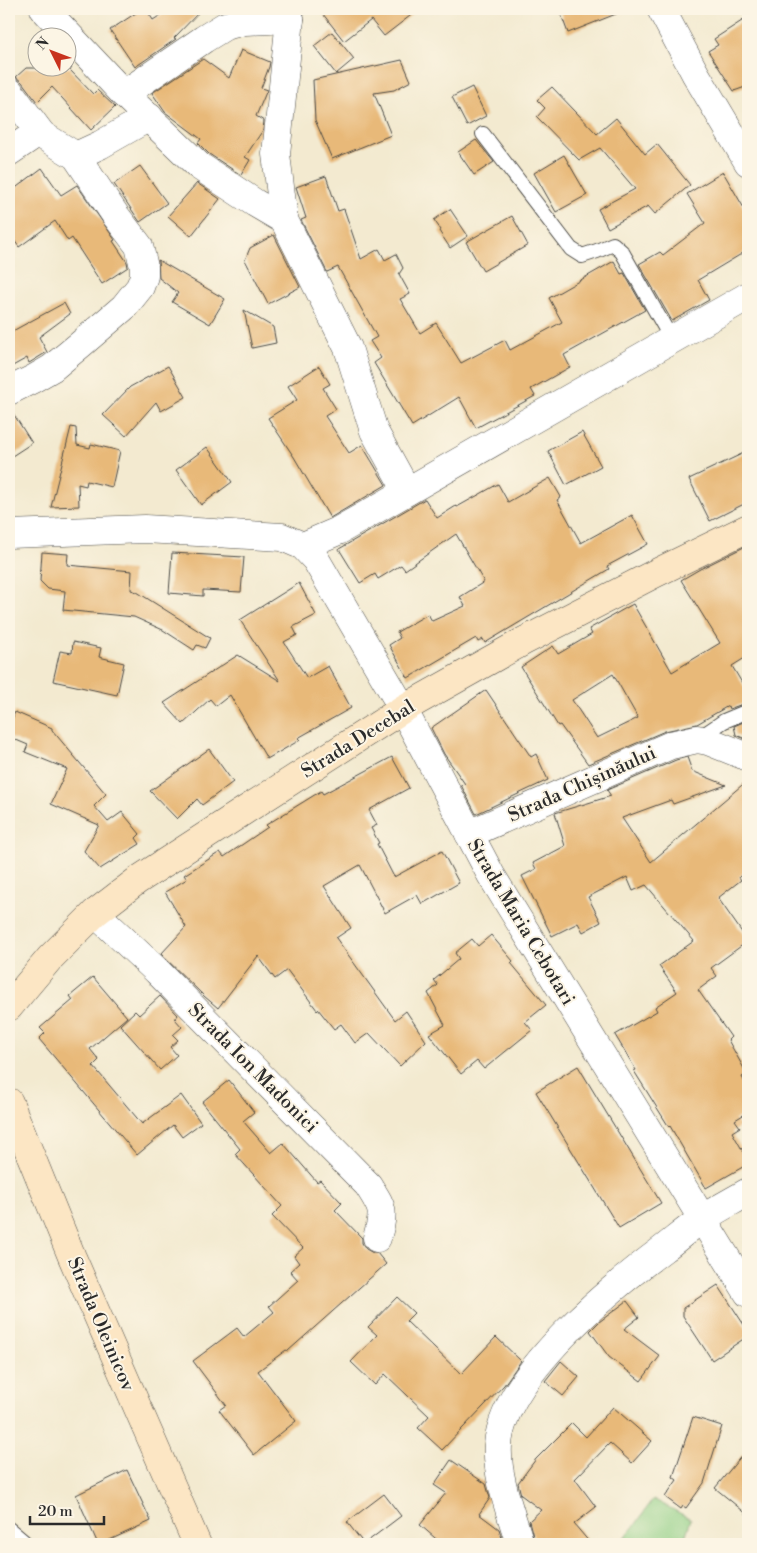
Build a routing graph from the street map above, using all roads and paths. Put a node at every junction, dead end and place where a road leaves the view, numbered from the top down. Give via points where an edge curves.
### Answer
1 (44, 9) edge
2 (661, 9) edge
3 (295, 14) edge
4 (9, 91) edge
5 (124, 94) junction
6 (149, 117) junction
7 (42, 134) junction
8 (483, 134) dead end
9 (9, 152) edge
10 (76, 156) junction
11 (748, 162) edge
12 (284, 220) junction
13 (748, 296) edge
14 (672, 340) junction
15 (9, 391) edge
16 (407, 491) junction
17 (748, 528) edge
18 (9, 534) edge
19 (303, 546) junction
20 (403, 710) junction
21 (748, 710) edge
22 (697, 739) junction
23 (748, 758) edge
24 (469, 834) junction
25 (95, 913) junction
26 (9, 1007) edge
27 (9, 1102) edge
28 (748, 1192) edge
29 (702, 1219) junction
30 (377, 1238) dead end
31 (748, 1293) edge
32 (9, 1529) edge
33 (26, 1544) edge
34 (197, 1544) edge
35 (520, 1544) edge

1 - 5 street
2 - 11 street
3 - 5 street via 225,26
3 - 12 street via 276,154
4 - 7 street
5 - 6 street
6 - 10 street
6 - 12 street via 199,166
7 - 9 street via 34,135
7 - 10 street
8 - 14 lane via 571,249 582,256 613,244 622,252
10 - 15 street via 139,246 144,276 140,287 124,307 82,344 52,368
12 - 16 street via 348,348 374,431
13 - 14 street
14 - 16 street
16 - 19 street via 338,531
17 - 20 main road, Strada Decebal via 524,641
18 - 19 street via 145,529 282,537
19 - 20 street, Strada Maria Cebotari via 316,560
20 - 24 street, Strada Maria Cebotari
20 - 25 main road, Strada Decebal via 138,880
21 - 22 lane, Strada Chișinăului
22 - 23 street
22 - 24 street, Strada Chișinăului via 671,745
24 - 29 street, Strada Maria Cebotari
25 - 26 main road, Strada Decebal via 50,958
25 - 30 street, Strada Ion Madonici via 157,970 368,1185 380,1204 382,1218
27 - 34 main road, Strada Oleinicov via 72,1257
28 - 29 street
29 - 31 street, Strada Maria Cebotari
29 - 35 street via 627,1276 579,1320 535,1367 512,1401 498,1443 499,1468
32 - 33 lane

